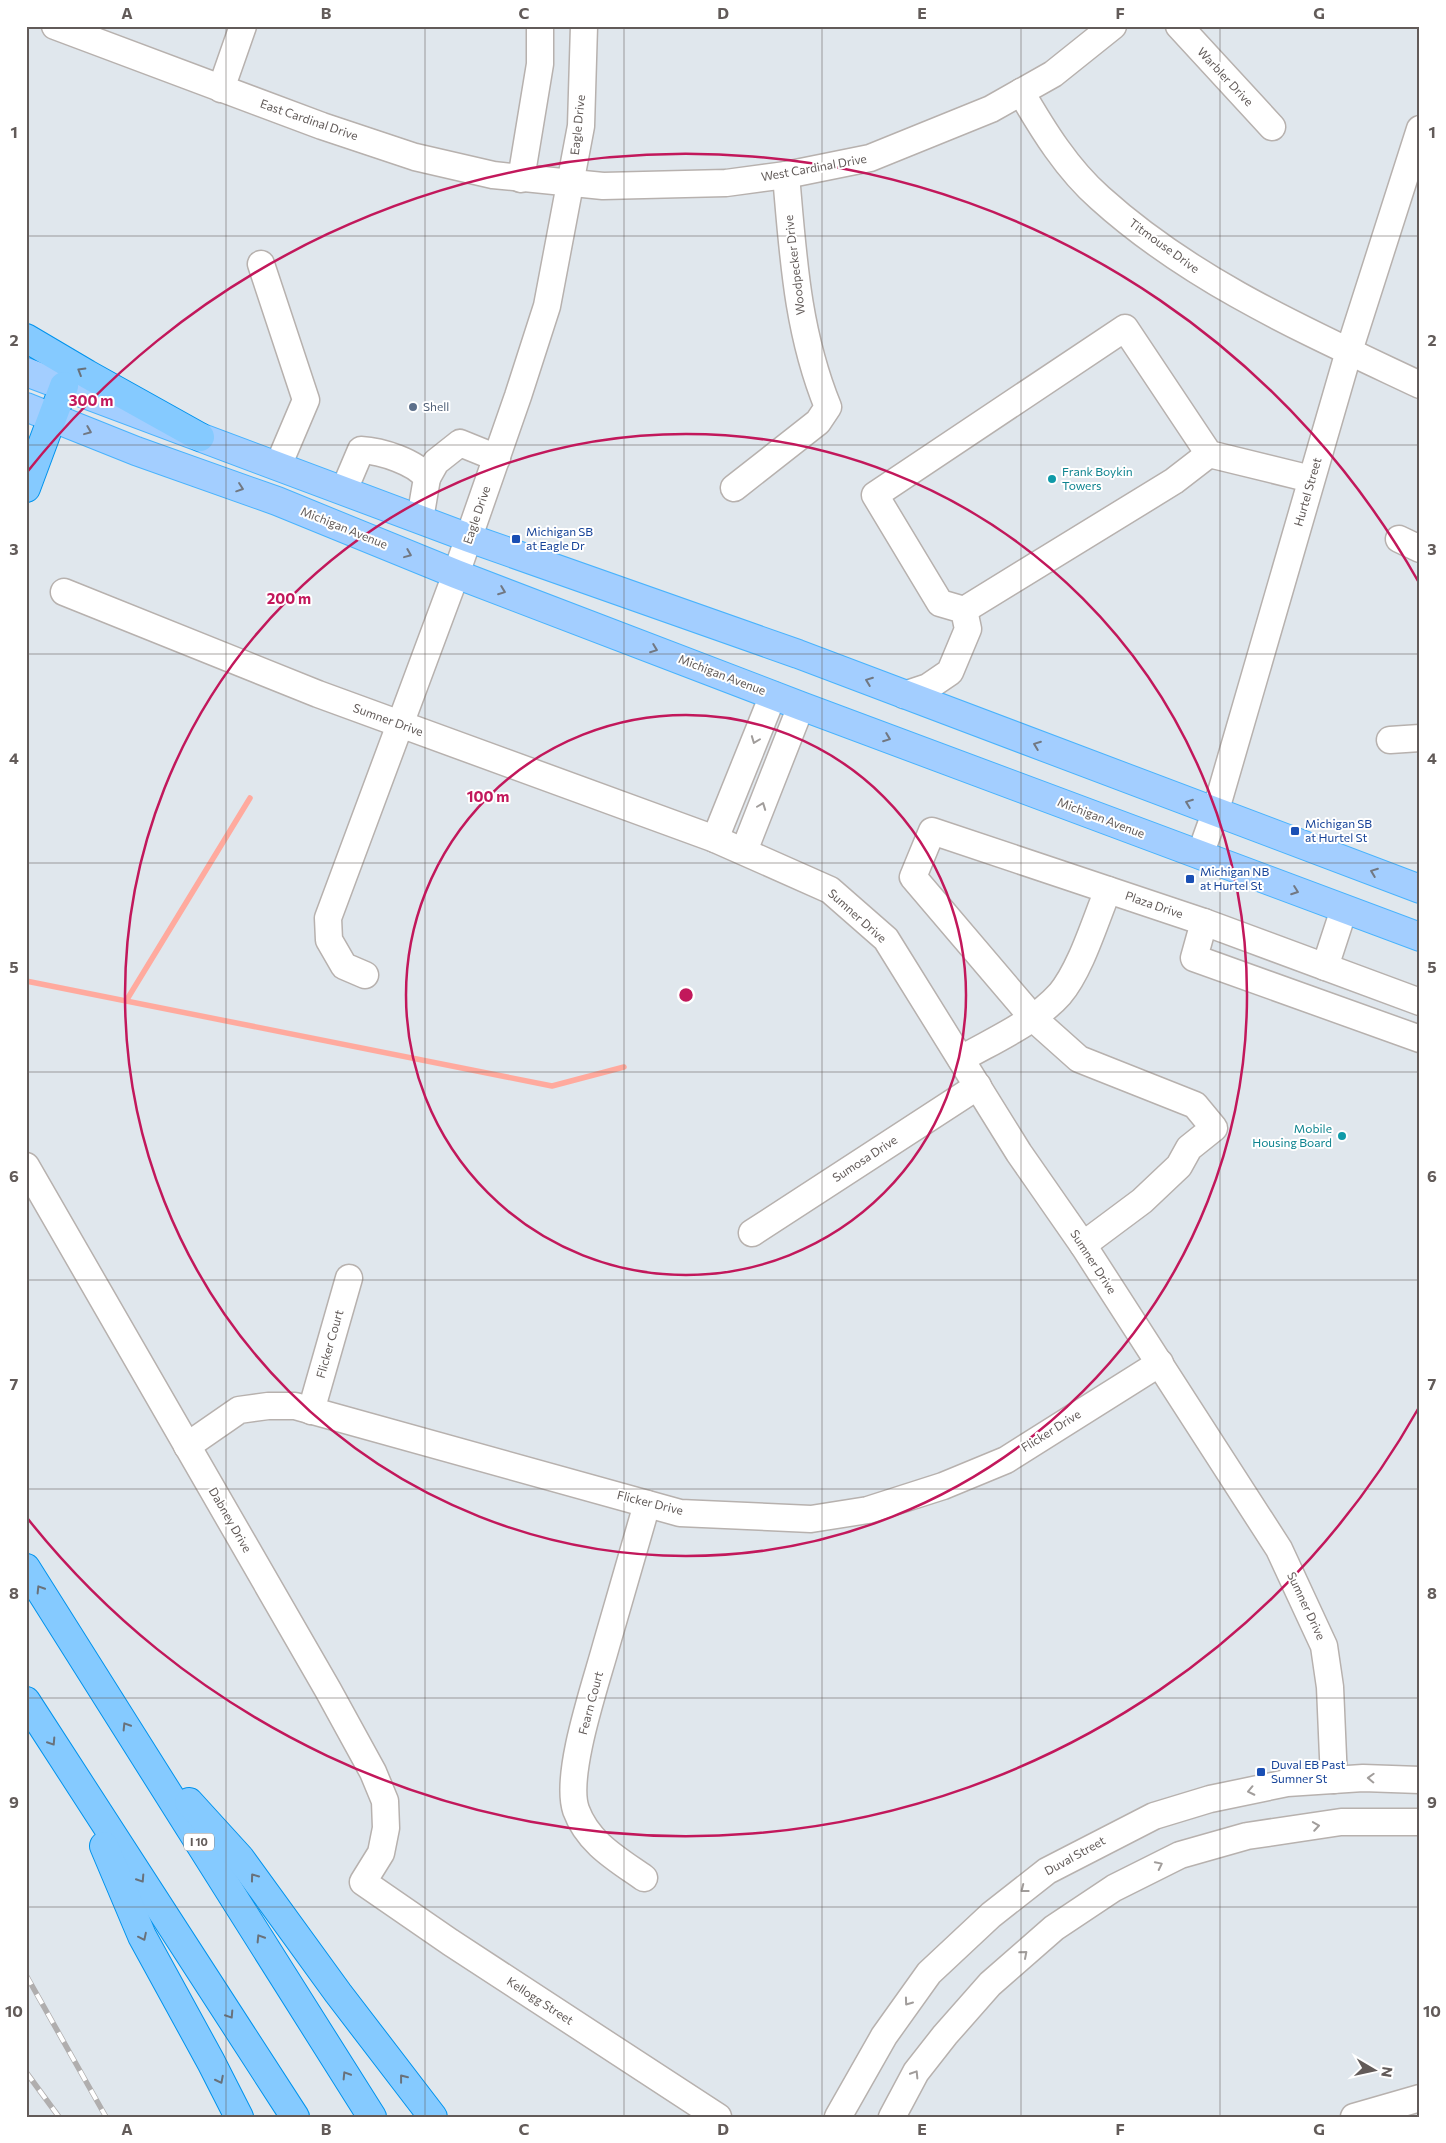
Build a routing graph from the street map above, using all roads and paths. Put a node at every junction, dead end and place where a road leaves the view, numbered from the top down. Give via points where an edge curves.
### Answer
1 (55, 26) edge
2 (243, 26) edge
3 (540, 26) edge
4 (584, 26) edge
5 (1113, 26) edge
6 (1179, 26) edge
7 (221, 89) junction
8 (1021, 92) junction
9 (1272, 127) dead end
10 (1420, 129) edge
11 (786, 175) junction
12 (521, 179) junction
13 (570, 184) junction
14 (262, 264) dead end
15 (26, 338) edge
16 (1349, 351) junction
17 (26, 372) edge
18 (1420, 384) edge
19 (64, 386) junction
20 (26, 407) edge
21 (53, 417) junction
22 (200, 437) junction
23 (1209, 454) junction
24 (497, 458) junction
25 (278, 466) junction
26 (427, 478) junction
27 (1312, 479) junction
28 (26, 488) edge
29 (734, 488) dead end
30 (344, 490) junction
31 (420, 519) junction
32 (469, 538) junction
33 (456, 574) junction
34 (64, 592) dead end
35 (964, 610) junction
36 (773, 695) junction
37 (904, 695) junction
38 (801, 706) junction
39 (401, 724) junction
40 (1420, 738) edge
41 (1390, 740) dead end
42 (1214, 812) junction
43 (715, 839) junction
44 (744, 851) junction
45 (1200, 855) junction
46 (1420, 889) edge
47 (1108, 890) junction
48 (1344, 909) junction
49 (1204, 922) junction
50 (1420, 937) edge
51 (1324, 966) junction
52 (365, 974) dead end
53 (1420, 1002) edge
54 (1032, 1018) junction
55 (1420, 1039) edge
56 (961, 1059) junction
57 (978, 1086) junction
58 (26, 1166) edge
59 (752, 1233) dead end
60 (1083, 1245) junction
61 (349, 1278) dead end
62 (1160, 1364) junction
63 (311, 1411) junction
64 (187, 1446) junction
65 (647, 1504) junction
66 (26, 1568) edge
67 (26, 1701) edge
68 (142, 1750) junction
69 (76, 1780) junction
70 (1334, 1780) junction
71 (1416, 1781) edge
72 (1420, 1822) edge
73 (644, 1878) dead end
74 (363, 1882) joint
75 (1420, 2098) edge
76 (239, 2117) edge
77 (296, 2117) edge
78 (372, 2117) edge
79 (433, 2117) edge
80 (718, 2117) edge
81 (838, 2117) edge
82 (892, 2117) edge
83 (1354, 2117) edge

1 - 7 street, East Cardinal Drive
2 - 7 street
3 - 12 street via 540,64
4 - 13 street, Eagle Drive via 581,126
5 - 8 street, West Cardinal Drive via 1053,74
6 - 9 street, Warbler Drive
7 - 12 street, East Cardinal Drive via 415,157
8 - 11 street, West Cardinal Drive via 990,109 870,158
8 - 16 street, Titmouse Drive via 1069,164 1106,203 1149,237 1210,280
10 - 16 street, Hurtel Street
11 - 13 street, West Cardinal Drive via 726,183
11 - 29 street, Woodpecker Drive via 797,296 805,338 828,407 818,422
12 - 13 street, East Cardinal Drive
13 - 24 street, Eagle Drive via 547,306
14 - 25 street via 306,400
22 -> 15 highway
16 - 18 street, Titmouse Drive
16 - 27 street, Hurtel Street
17 - 19 main road
19 - 21 highway
19 - 22 main road
20 - 21 main road, Michigan Avenue
21 - 28 highway
21 -> 33 main road, Michigan Avenue via 136,451 277,501
22 - 25 main road
23 - 27 street
23 - 35 street via 1174,480
23 - 35 street via 1124,328 875,495 940,603
24 - 26 street via 460,443 436,462
24 - 32 street, Eagle Drive
25 - 30 main road
26 - 30 street via 422,469 374,451 361,450
26 - 31 street
27 - 42 street, Hurtel Street
30 - 31 main road
31 - 32 main road
32 - 33 street, Eagle Drive
37 -> 32 main road via 798,654
33 -> 36 main road, Michigan Avenue
33 - 39 street, Eagle Drive
34 - 39 street, Sumner Drive
35 - 37 street via 968,629 950,672 928,687
36 - 38 main road, Michigan Avenue
36 -> 43 street
42 -> 37 main road
44 -> 38 street
38 -> 45 main road, Michigan Avenue
39 - 43 street, Sumner Drive
39 - 52 street, Eagle Drive via 328,918 329,940 344,966
40 - 41 street
42 - 45 street, Hurtel Street
46 -> 42 main road
43 - 44 street, Sumner Drive
44 - 56 street, Sumner Drive via 830,890 886,939
45 -> 48 main road, Michigan Avenue
47 - 49 street, Plaza Drive
47 - 54 street, Plaza Drive via 1075,969 1060,993
47 - 54 street via 932,831 913,877
48 - 50 main road, Michigan Avenue
48 - 51 street
49 - 51 street, Plaza Drive
49 - 55 street via 1194,958
51 - 53 street, Plaza Drive
54 - 56 street, Plaza Drive
54 - 60 street via 1079,1059 1195,1105 1214,1128 1189,1148 1179,1166 1142,1202
56 - 57 street, Sumner Drive
57 - 59 street, Sumosa Drive
57 - 60 street, Sumner Drive via 1019,1153
58 - 64 street, Dabney Drive
60 - 62 street, Sumner Drive
61 - 63 street, Flicker Court
62 - 65 street, Flicker Drive via 1006,1460 943,1486 868,1510 811,1519 680,1512
62 - 70 street, Sumner Drive via 1279,1549 1324,1646 1330,1687
63 - 64 street, Flicker Drive via 295,1406 239,1410
63 - 65 street, Flicker Drive
64 - 74 street, Dabney Drive via 328,1690 373,1772 385,1801 386,1828 381,1853
65 - 73 street, Fearn Court via 582,1734 574,1782 576,1807 583,1826 601,1848
68 -> 66 highway, I 10
67 -> 69 highway
78 -> 68 highway, I 10
79 -> 68 highway via 332,1986 240,1858
69 -> 76 highway via 142,1936
69 -> 77 highway
71 -> 70 street, Duval Street
70 -> 81 street, Duval Street via 1277,1785 1210,1799 1154,1816 1047,1871 991,1915 929,1973 884,2036
82 -> 72 street via 916,2072 990,1984 1054,1928 1114,1888 1180,1855 1246,1836 1341,1822
74 - 80 street, Kellogg Street
75 - 83 street

